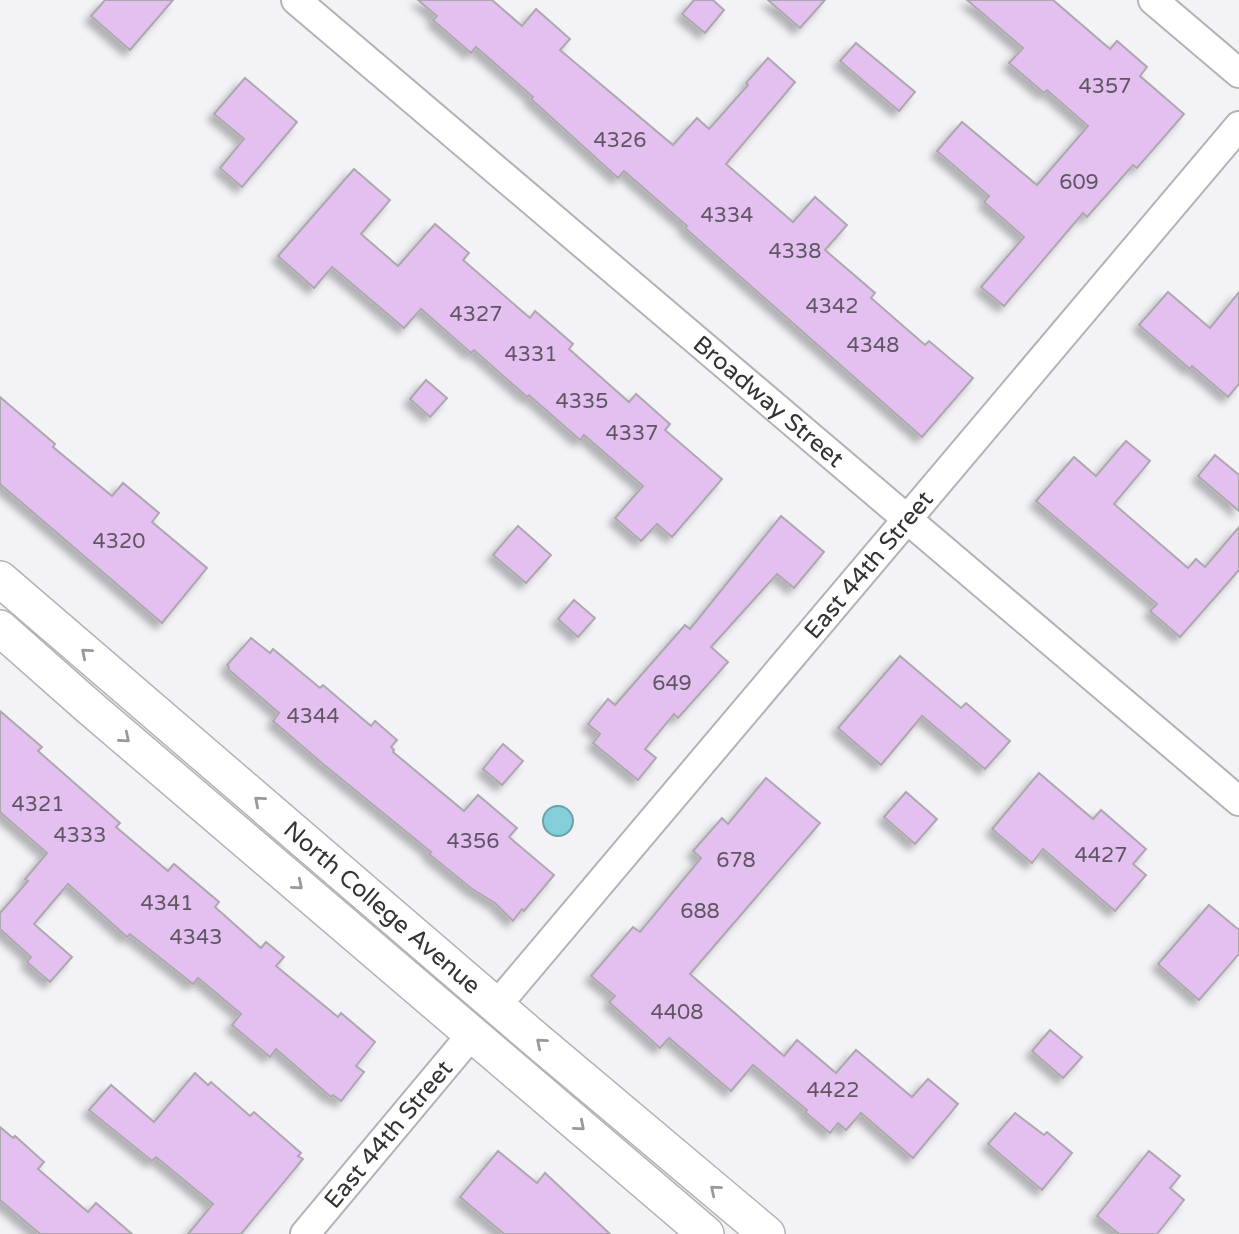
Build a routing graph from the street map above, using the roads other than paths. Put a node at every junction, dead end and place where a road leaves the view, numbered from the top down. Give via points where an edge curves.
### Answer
1 (296, 0) edge
2 (1153, 0) edge
3 (1239, 74) edge
4 (1239, 126) edge
5 (907, 519) junction
6 (0, 579) edge
7 (0, 628) edge
8 (1239, 801) edge
9 (497, 1005) junction
10 (472, 1034) junction
11 (305, 1234) edge
12 (706, 1234) edge
13 (767, 1234) edge

1 - 5 street, Broadway Street
2 - 3 street
4 - 5 street, East 44th Street
5 - 8 street, Broadway Street
5 - 9 street, East 44th Street
9 -> 6 main road, North College Avenue
7 -> 10 main road, North College Avenue
13 -> 9 main road, North College Avenue
10 - 11 street, East 44th Street
10 -> 12 main road, North College Avenue

